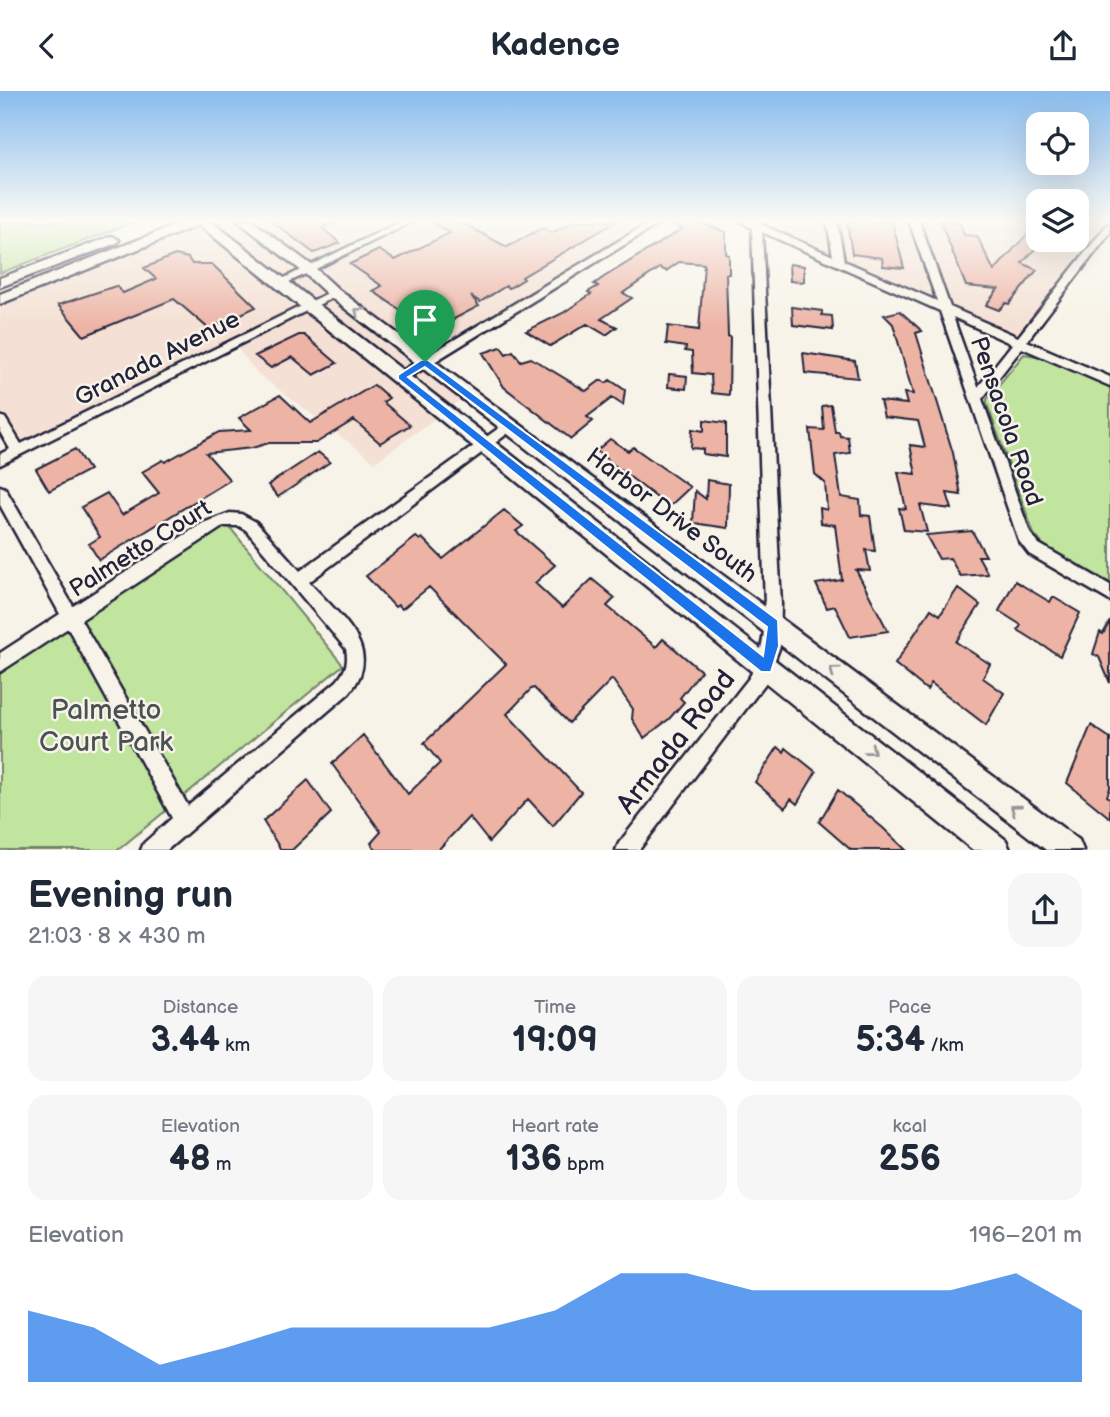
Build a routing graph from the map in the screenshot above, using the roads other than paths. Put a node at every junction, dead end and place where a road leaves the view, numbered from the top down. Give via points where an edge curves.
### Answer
1 (69, 256) edge
2 (108, 256) edge
3 (246, 256) edge
4 (291, 256) edge
5 (334, 256) edge
6 (599, 256) edge
7 (755, 256) edge
8 (829, 256) edge
9 (838, 256) edge
10 (926, 256) edge
11 (1087, 256) edge
12 (839, 261) junction
13 (308, 269) junction
14 (0, 283) edge
15 (279, 283) junction
16 (334, 293) junction
17 (0, 299) edge
18 (311, 305) junction
19 (943, 307) junction
20 (1019, 342) junction
21 (425, 362) junction
22 (401, 377) junction
23 (1110, 382) edge
24 (976, 398) junction
25 (0, 421) edge
26 (510, 425) junction
27 (485, 443) junction
28 (18, 451) junction
29 (0, 460) edge
30 (0, 492) edge
31 (299, 581) junction
32 (1110, 594) edge
33 (70, 618) junction
34 (774, 625) junction
35 (0, 663) edge
36 (766, 667) junction
37 (185, 821) junction
38 (151, 850) edge
39 (626, 850) edge
40 (996, 850) edge
41 (1069, 850) edge

1 - 14 street
2 - 17 street
3 - 15 street
4 - 13 street, Harbor Drive South
5 - 13 street
6 - 21 street
7 - 34 street, Armada Road
8 - 12 street
9 - 12 street
10 - 19 street, Pensacola Road
11 - 20 street
12 - 19 street
13 - 15 street
13 - 16 street, Harbor Drive South
15 - 18 street
16 - 18 street, Granada Avenue
21 -> 16 street, Harbor Drive South
18 - 22 street
18 - 28 street, Granada Avenue
19 - 20 street
19 - 24 street, Pensacola Road
20 - 23 street
20 - 24 street
21 - 22 street
21 - 26 street, Harbor Drive South
22 - 27 street
24 - 32 street, Pensacola Road via 1026,541
25 - 28 street
26 - 27 street
26 - 34 street, Harbor Drive South
27 - 31 street
27 - 36 street
28 - 29 street, Granada Avenue
30 - 33 street
31 - 33 street, Palmetto Court via 245,520 229,518 208,527
31 - 37 street, Palmetto Court via 347,639 356,656 355,669 349,681
33 - 35 street, Palmetto Court
33 - 37 street
34 - 36 street, Armada Road
41 -> 34 street, Harbor Drive South
36 - 39 street, Armada Road
36 -> 40 street
37 - 38 street

